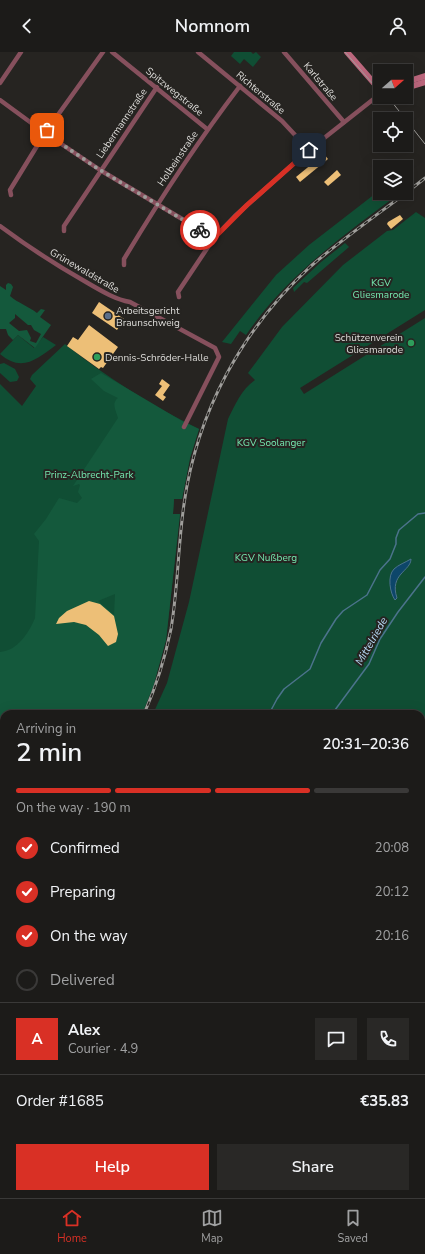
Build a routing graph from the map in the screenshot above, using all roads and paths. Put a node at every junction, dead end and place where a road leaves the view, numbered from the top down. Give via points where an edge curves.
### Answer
1 (21, 52) edge
2 (103, 52) edge
3 (112, 52) edge
4 (198, 52) edge
5 (284, 52) edge
6 (347, 52) edge
7 (425, 76) edge
8 (413, 80) edge
9 (0, 82) edge
10 (373, 82) edge
11 (425, 82) edge
12 (240, 86) junction
13 (413, 86) edge
14 (156, 87) junction
15 (373, 99) edge
16 (0, 100) edge
17 (344, 122) junction
18 (208, 129) junction
19 (45, 133) junction
20 (309, 150) junction
21 (100, 170) junction
22 (11, 195) dead end
23 (157, 204) junction
24 (0, 226) edge
25 (64, 231) dead end
26 (214, 238) junction
27 (124, 264) dead end
28 (179, 297) dead end
29 (184, 427) dead end

1 - 9 street
2 - 19 street
3 - 14 street, Spitzwegstraße
4 - 12 street, Richterstraße
5 - 17 street, Karlstraße
6 - 10 street
7 - 8 street
11 - 13 street
12 - 18 street, Holbeinstraße
12 - 20 street, Richterstraße via 282,121
14 - 18 street, Spitzwegstraße
14 - 21 street, Liebermannstraße
15 - 17 street
16 - 19 street
17 - 20 street
18 - 23 street, Holbeinstraße
19 - 21 street
19 - 22 street via 10,190
20 - 26 street
21 - 23 street
21 - 25 street, Liebermannstraße via 64,226
23 - 26 street
23 - 27 street, Holbeinstraße via 124,258
24 - 29 street, Grünewaldstraße via 89,283 215,348 219,357
26 - 28 street via 185,280 178,292

